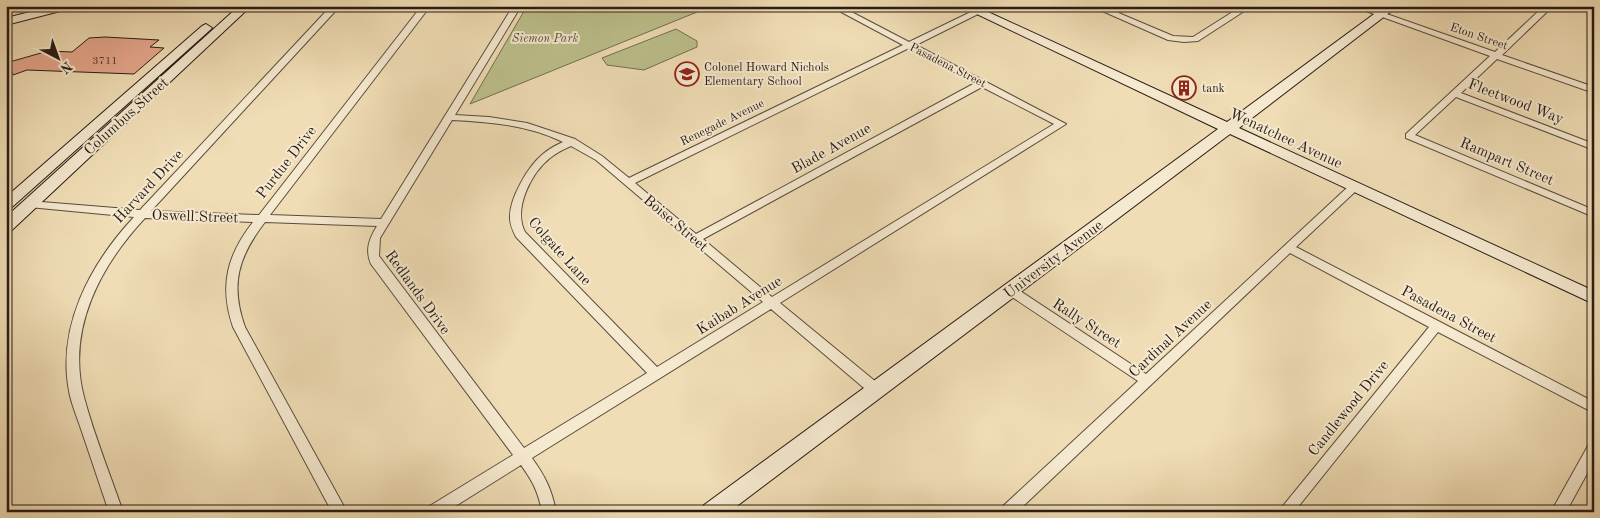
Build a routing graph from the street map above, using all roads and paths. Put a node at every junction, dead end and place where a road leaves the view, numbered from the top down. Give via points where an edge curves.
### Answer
1 (68, 6) edge
2 (230, 6) edge
3 (246, 6) edge
4 (336, 6) edge
5 (421, 6) edge
6 (426, 6) edge
7 (834, 6) edge
8 (1095, 6) edge
9 (1119, 6) edge
10 (1248, 6) edge
11 (1356, 6) edge
12 (1549, 6) edge
13 (516, 8) edge
14 (977, 8) edge
15 (1387, 11) edge
16 (1108, 12) junction
17 (6, 22) edge
18 (910, 45) junction
19 (1496, 56) junction
20 (982, 82) junction
21 (1594, 90) edge
22 (1455, 94) junction
23 (449, 117) junction
24 (1062, 124) joint
25 (1228, 129) junction
26 (572, 141) junction
27 (1594, 147) edge
28 (628, 182) junction
29 (1354, 187) junction
30 (29, 204) junction
31 (6, 205) edge
32 (142, 214) junction
33 (1594, 214) edge
34 (261, 219) junction
35 (383, 223) junction
36 (6, 226) edge
37 (695, 239) junction
38 (1289, 248) junction
39 (1010, 290) junction
40 (1594, 298) edge
41 (772, 304) junction
42 (1436, 326) junction
43 (656, 375) junction
44 (1147, 382) junction
45 (876, 390) junction
46 (1594, 408) edge
47 (1594, 448) edge
48 (523, 457) junction
49 (1014, 510) edge
50 (116, 512) edge
51 (340, 512) edge
52 (433, 512) edge
53 (549, 512) edge
54 (712, 512) edge
55 (1285, 512) edge
56 (1558, 512) edge

1 - 17 street
2 - 31 street, Columbus Street
3 - 30 street, Columbus Street
4 - 32 street, Harvard Drive
5 - 6 street
6 - 13 street
6 - 34 street, Purdue Drive
7 - 18 street, Pasadena Street
8 - 16 street
9 - 16 street
10 - 16 street via 1195,39 1184,40 1171,38
11 - 15 street, Eton Street
12 - 19 street
13 - 23 street, Redlands Drive
14 - 18 street, Renegade Avenue
14 - 25 street, Wenatchee Avenue
15 - 19 street, Eton Street
15 - 25 street, University Avenue
18 - 20 street, Pasadena Street
18 - 28 street, Renegade Avenue
19 - 21 street, Eton Street
19 - 22 street
20 - 24 street, Pasadena Street
20 - 37 street, Blade Avenue
22 - 27 street, Fleetwood Way
22 - 33 street, Rampart Street via 1409,136
23 - 26 street, Boise Street via 515,123
23 - 35 street, Redlands Drive
24 - 41 street, Kaibab Avenue
25 - 29 street, Wenatchee Avenue
25 - 39 street, University Avenue
26 - 28 street, Boise Street
26 - 43 street, Colgate Lane via 537,164 516,208 516,226 520,234
28 - 37 street, Boise Street
29 - 38 street, Cardinal Avenue
29 - 40 street, Wenatchee Avenue
30 - 31 street, Oswell Street
30 - 32 street, Oswell Street
30 - 36 street, Columbus Street
32 - 34 street, Oswell Street
32 - 50 street, Harvard Drive via 109,254 86,294 74,337 72,358 77,396
34 - 35 street, Oswell Street
34 - 51 street, Purdue Drive via 239,252 233,269 230,298 233,314
35 - 48 street, Redlands Drive via 372,246 377,264
37 - 41 street, Boise Street
38 - 42 street, Pasadena Street
38 - 44 street, Cardinal Avenue
39 - 44 street, Rally Street
39 - 45 street, University Avenue
41 - 43 street, Kaibab Avenue
41 - 45 street, Boise Street
42 - 46 street, Pasadena Street
42 - 55 street, Candlewood Drive
43 - 48 street, Kaibab Avenue
44 - 49 street, Cardinal Avenue
45 - 54 street, University Avenue
47 - 56 street
48 - 52 street, Kaibab Avenue
48 - 53 street, Redlands Drive via 539,479

